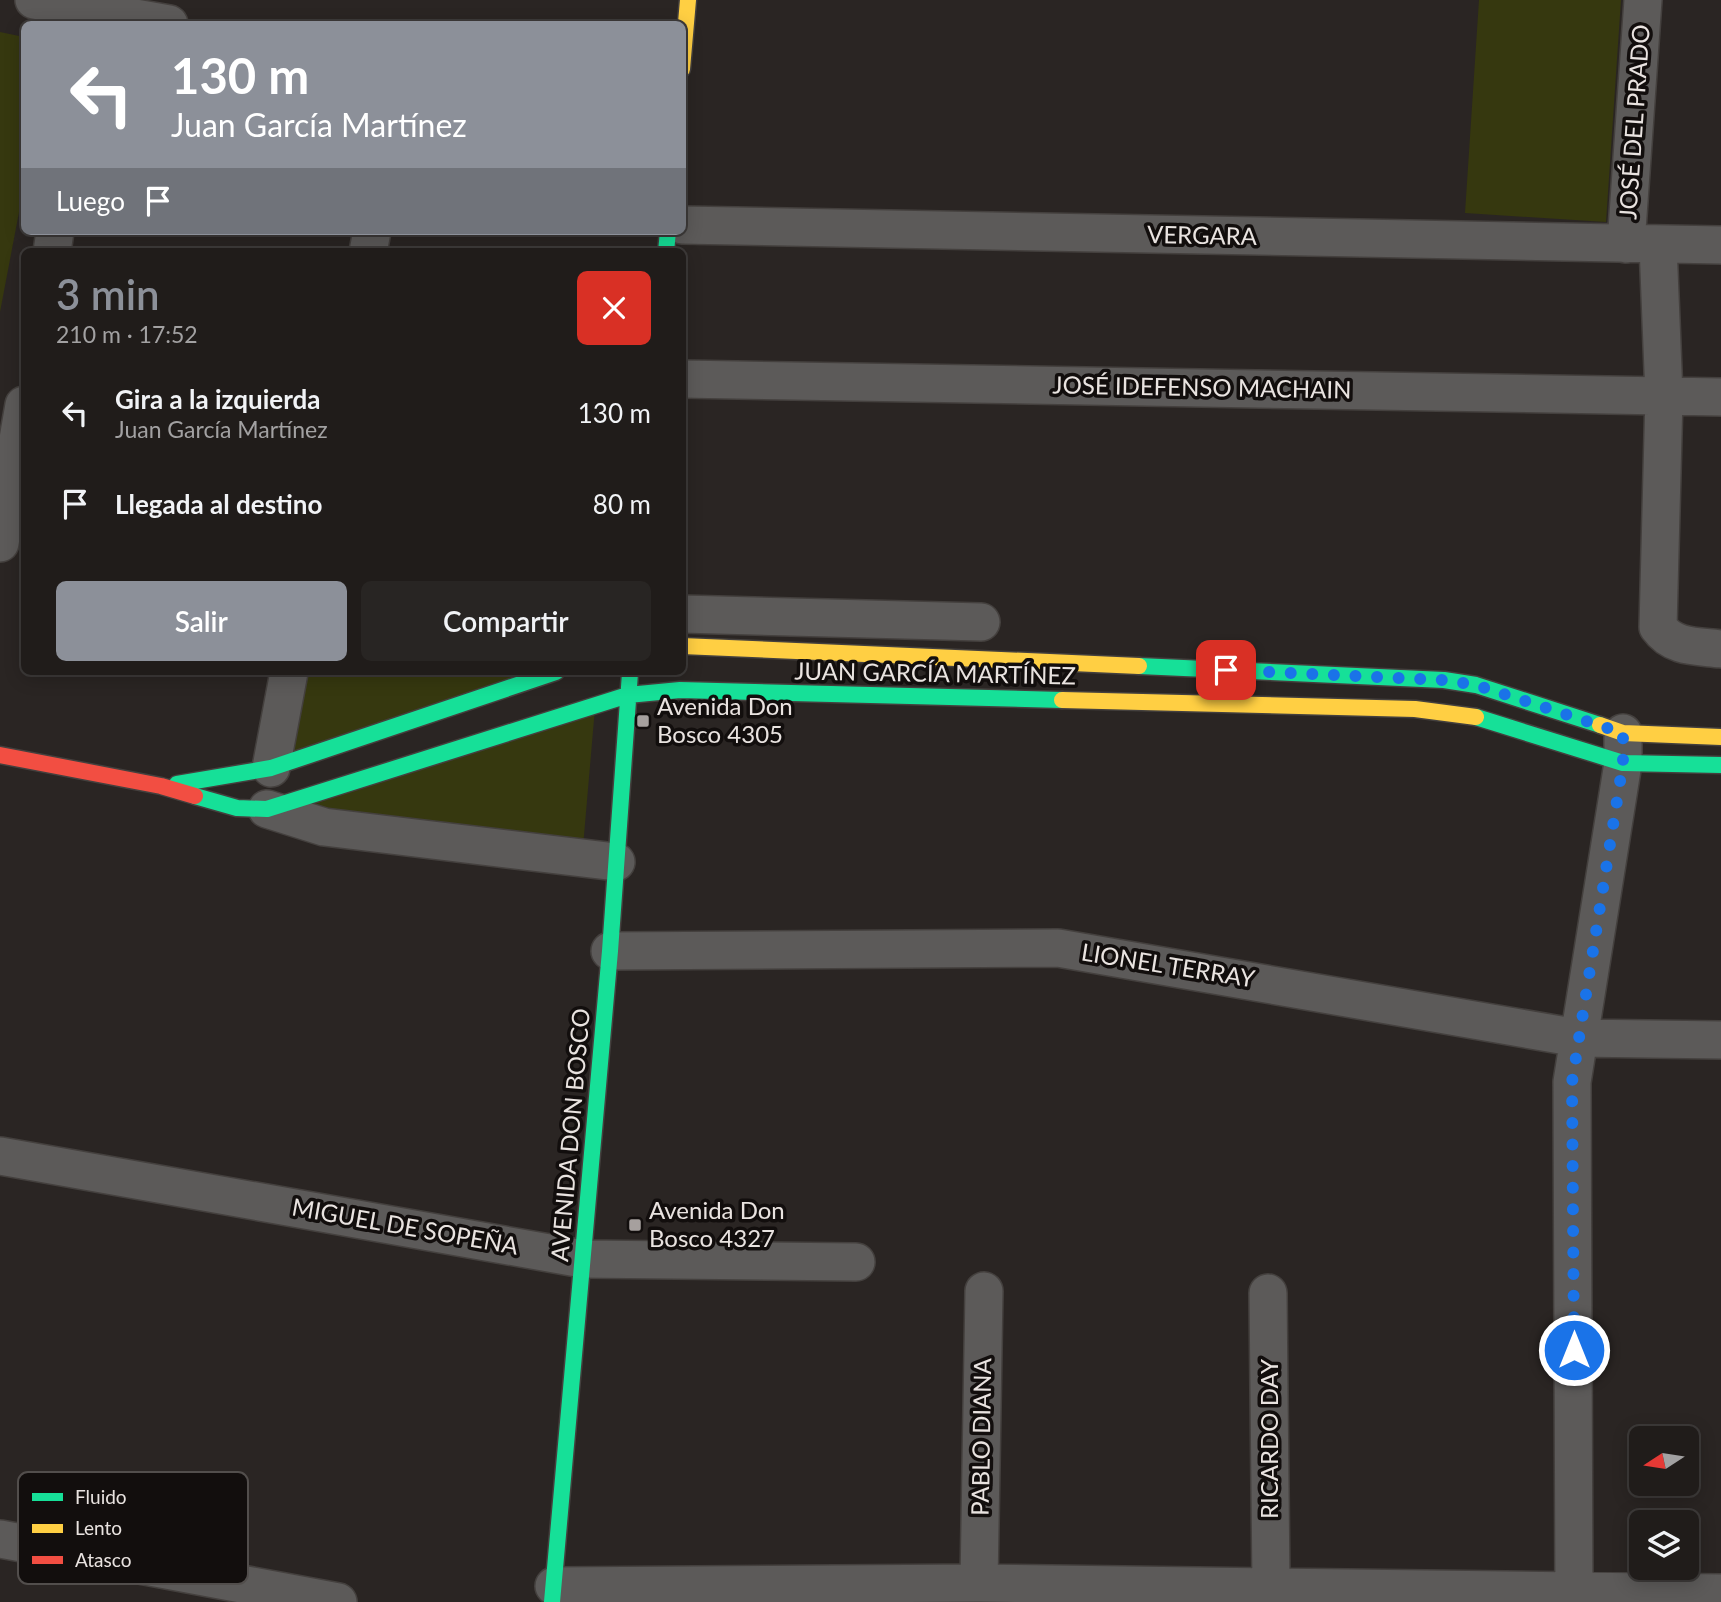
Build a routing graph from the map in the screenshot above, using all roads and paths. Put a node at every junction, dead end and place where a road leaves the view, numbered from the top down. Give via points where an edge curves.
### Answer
1 (34, 0) edge
2 (688, 0) edge
3 (1643, 0) edge
4 (94, 12) edge
5 (150, 21) edge
6 (686, 23) edge
7 (686, 225) edge
8 (1642, 244) junction
9 (1721, 245) edge
10 (686, 379) edge
11 (1664, 396) junction
12 (1721, 397) edge
13 (21, 422) edge
14 (0, 543) edge
15 (686, 614) edge
16 (981, 622) dead end
17 (686, 646) edge
18 (1721, 649) edge
19 (288, 675) edge
20 (547, 675) edge
21 (630, 675) edge
22 (628, 695) junction
23 (1721, 737) edge
24 (1623, 748) junction
25 (0, 755) edge
26 (1721, 765) edge
27 (271, 768) junction
28 (161, 786) junction
29 (267, 809) junction
30 (617, 862) junction
31 (610, 951) junction
32 (1578, 1038) junction
33 (1721, 1040) edge
34 (0, 1156) edge
35 (583, 1259) junction
36 (856, 1262) dead end
37 (985, 1291) dead end
38 (1268, 1293) dead end
39 (0, 1539) edge
40 (18, 1542) edge
41 (979, 1583) junction
42 (241, 1584) edge
43 (1271, 1586) junction
44 (1721, 1593) edge
45 (553, 1594) edge
46 (1575, 1597) edge
47 (338, 1602) edge

1 - 4 street
2 - 6 main road
3 - 8 street, JOSÉ DEL PRADO
4 - 5 street
7 - 8 street, VERGARA
8 - 9 street, VERGARA
8 - 11 street, JOSÉ DEL PRADO
10 - 11 street, JOSÉ IDEFENSO MACHAIN
11 - 12 street, JOSÉ IDEFENSO MACHAIN
11 - 18 street, JOSÉ DEL PRADO via 1658,627 1667,639 1683,645
13 - 14 street
15 - 16 street
17 - 24 main road, JUAN GARCÍA MARTÍNEZ via 1444,680 1476,685
19 - 27 street
20 - 27 main road, JUAN GARCÍA MARTÍNEZ
21 - 22 main road, AVENIDA DON BOSCO
22 - 24 main road, JUAN GARCÍA MARTÍNEZ via 680,690 1415,709 1484,718
22 - 29 main road, JUAN GARCÍA MARTÍNEZ
22 - 30 main road, AVENIDA DON BOSCO
23 - 24 main road, JUAN GARCÍA MARTÍNEZ
24 - 26 main road, JUAN GARCÍA MARTÍNEZ
24 - 32 street
25 - 28 main road, JUAN GARCÍA MARTÍNEZ
27 - 28 main road, JUAN GARCÍA MARTÍNEZ
28 - 29 main road, JUAN GARCÍA MARTÍNEZ via 237,808
29 - 30 street via 324,827
30 - 31 main road, AVENIDA DON BOSCO
31 - 32 street, LIONEL TERRAY via 1058,948
31 - 35 main road, AVENIDA DON BOSCO
32 - 33 street, LIONEL TERRAY
32 - 46 street via 1572,1082
34 - 35 street, MIGUEL DE SOPEÑA
35 - 36 street, MIGUEL DE SOPEÑA
35 - 45 main road, AVENIDA DON BOSCO
37 - 41 street, PABLO DIANA
38 - 43 street, RICARDO DAY
39 - 40 street
41 - 43 street
41 - 45 street
42 - 47 street
43 - 46 street
44 - 46 street

